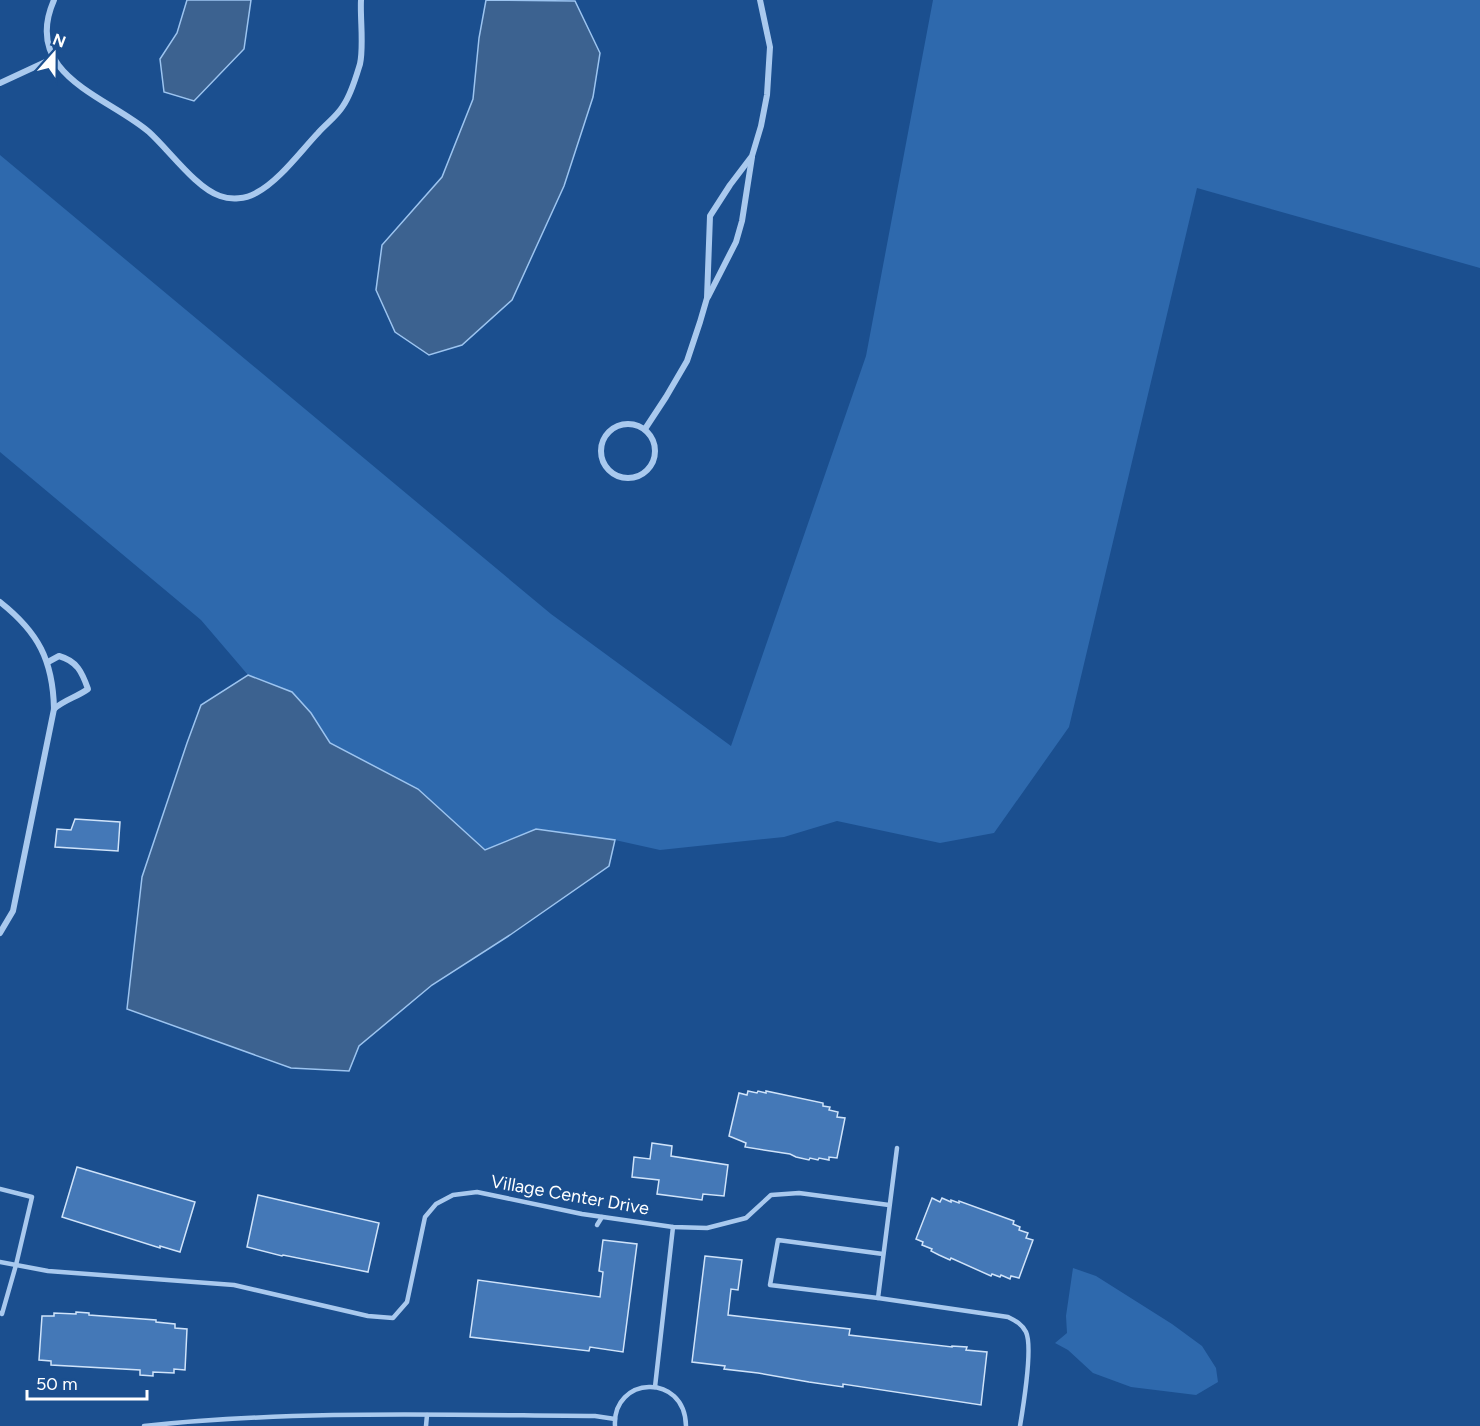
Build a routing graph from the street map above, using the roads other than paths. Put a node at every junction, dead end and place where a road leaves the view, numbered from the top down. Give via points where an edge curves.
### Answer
1 (54, 0) edge
2 (361, 0) edge
3 (760, 0) edge
4 (54, 58) junction
5 (0, 83) edge
6 (752, 156) junction
7 (707, 298) junction
8 (645, 429) junction
9 (0, 602) edge
10 (48, 662) junction
11 (54, 709) junction
12 (0, 933) edge
13 (897, 1148) dead end
14 (0, 1189) edge
15 (889, 1205) junction
16 (602, 1217) junction
17 (597, 1225) dead end
18 (673, 1227) junction
19 (883, 1254) junction
20 (0, 1262) edge
21 (16, 1265) junction
22 (878, 1298) junction
23 (0, 1313) edge
24 (655, 1387) junction
25 (427, 1415) junction
26 (615, 1419) junction
27 (1020, 1424) edge
28 (144, 1426) edge
29 (426, 1426) edge
30 (615, 1426) edge
31 (686, 1426) edge

1 - 4 street via 48,13 47,32
2 - 4 street via 360,61 343,106 270,183 247,197 220,196 207,189 152,134 79,87
3 - 6 street via 770,47 767,95
4 - 5 street
6 - 7 street via 736,242
6 - 7 street via 710,216
7 - 8 street via 687,361
8 - 8 street via 627,423 604,437 600,454 609,470 625,478 642,475 649,469 656,452
9 - 10 street via 30,629
10 - 11 street
10 - 11 street via 59,656 72,660 88,689
11 - 12 street via 13,911
13 - 15 lane
14 - 21 lane via 32,1197
15 - 18 lane, Village Center Drive via 799,1193 771,1195 746,1218 707,1228
15 - 19 lane
16 - 17 lane
16 - 18 lane, Village Center Drive
16 - 21 lane, Village Center Drive via 477,1192 453,1195 436,1204 424,1217 406,1302 393,1318 368,1316 234,1285 48,1271
18 - 24 lane
19 - 22 lane
19 - 22 lane via 778,1240 770,1285
20 - 21 lane, Village Center Drive
21 - 23 lane
22 - 27 lane via 1008,1317 1020,1323 1027,1333 1029,1349
24 - 26 lane via 644,1387 624,1398
24 - 31 lane via 675,1396 682,1405
25 - 26 lane
25 - 28 lane
25 - 29 lane
26 - 30 lane

